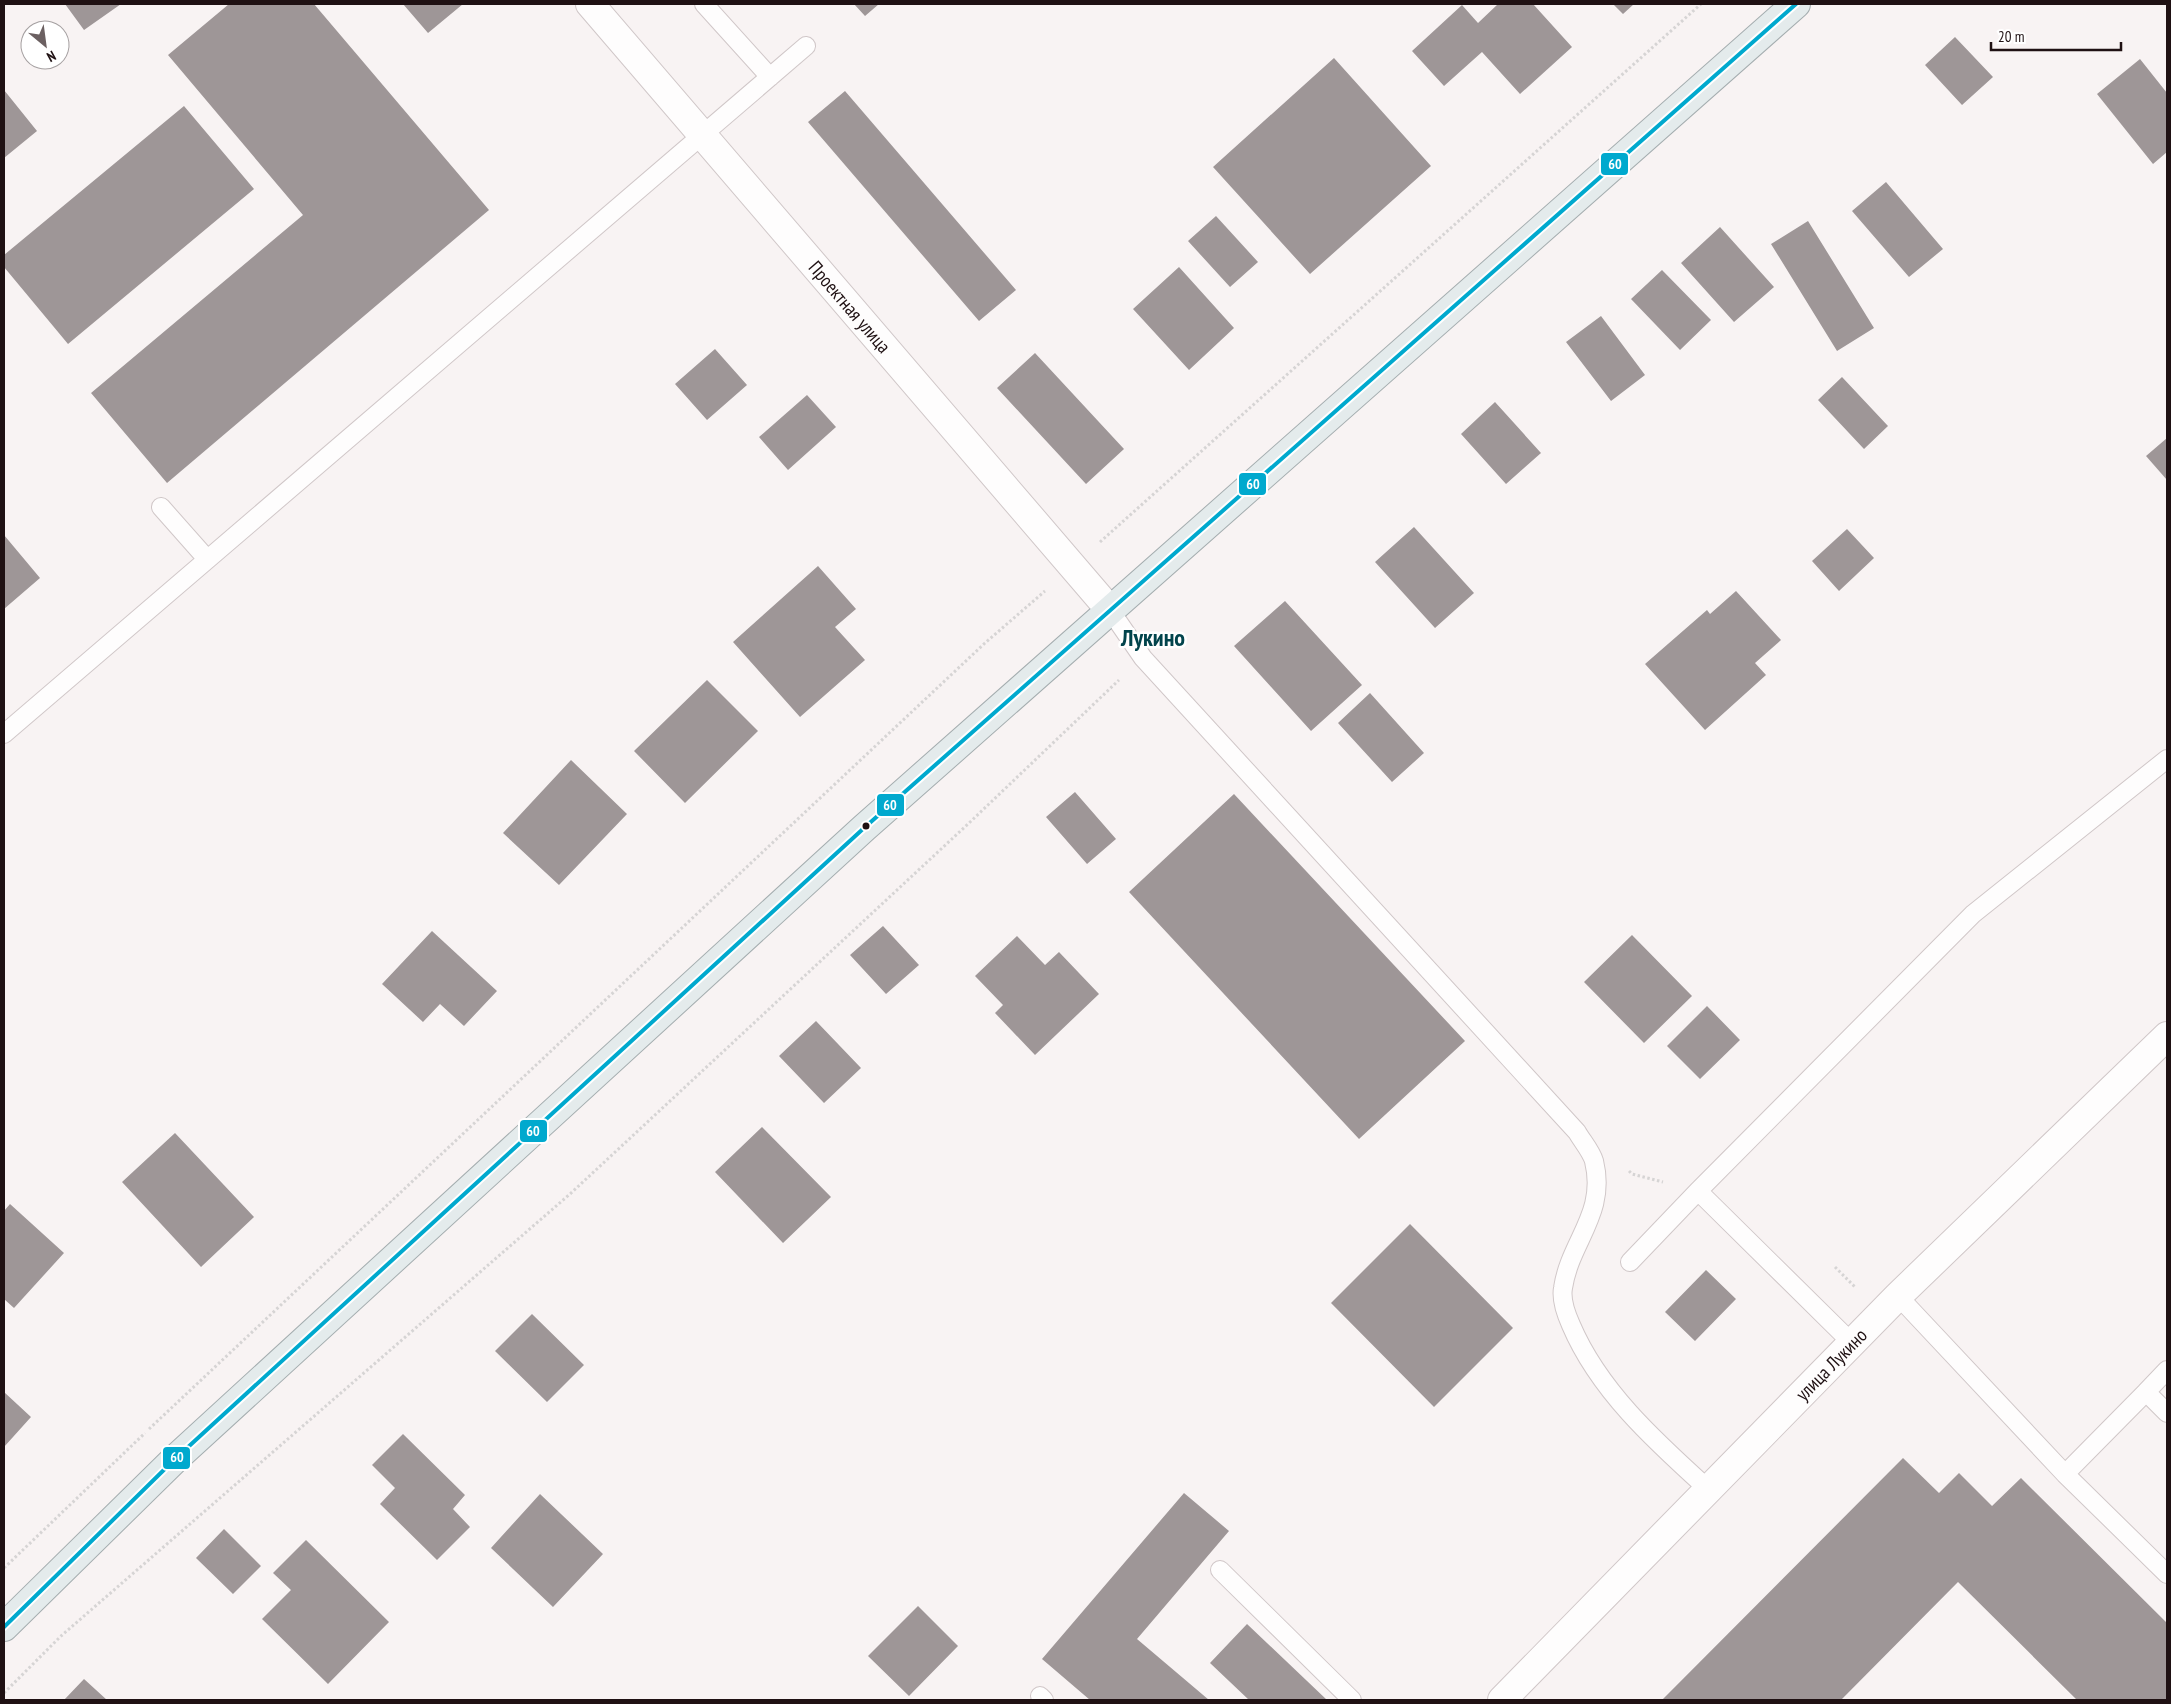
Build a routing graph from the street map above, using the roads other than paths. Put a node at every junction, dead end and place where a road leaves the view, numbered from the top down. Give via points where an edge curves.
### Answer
1 (590, 4) edge
2 (704, 4) edge
3 (1796, 4) edge
4 (806, 46) dead end
5 (770, 77) junction
6 (701, 135) junction
7 (162, 507) dead end
8 (208, 559) junction
9 (1110, 610) junction
10 (4, 734) edge
11 (2167, 759) edge
12 (2167, 1036) edge
13 (1698, 1191) junction
14 (1630, 1262) dead end
15 (1898, 1296) junction
16 (1852, 1343) junction
17 (2167, 1370) edge
18 (2146, 1392) junction
19 (2167, 1413) edge
20 (2066, 1474) junction
21 (1709, 1490) junction
22 (1220, 1570) dead end
23 (2167, 1574) edge
24 (4, 1627) edge
25 (1352, 1700) edge
26 (1502, 1700) edge

1 - 6 street, Проектная улица
2 - 5 lane
3 - 9 main road
4 - 5 lane
5 - 6 lane
6 - 8 lane
6 - 9 street, Проектная улица
7 - 8 lane
8 - 10 lane
9 - 21 lane via 1142,658 1577,1132 1594,1160 1598,1192 1562,1289 1566,1313 1577,1341 1600,1377 1640,1424
9 - 24 main road via 864,828 174,1459
11 - 13 lane via 1973,914
12 - 15 street, улица Лукино
13 - 14 lane
13 - 16 lane
15 - 16 street, улица Лукино
15 - 20 lane
16 - 21 street, улица Лукино
17 - 18 lane
18 - 19 lane
18 - 20 lane
20 - 23 lane
21 - 26 street, улица Лукино
22 - 25 lane

